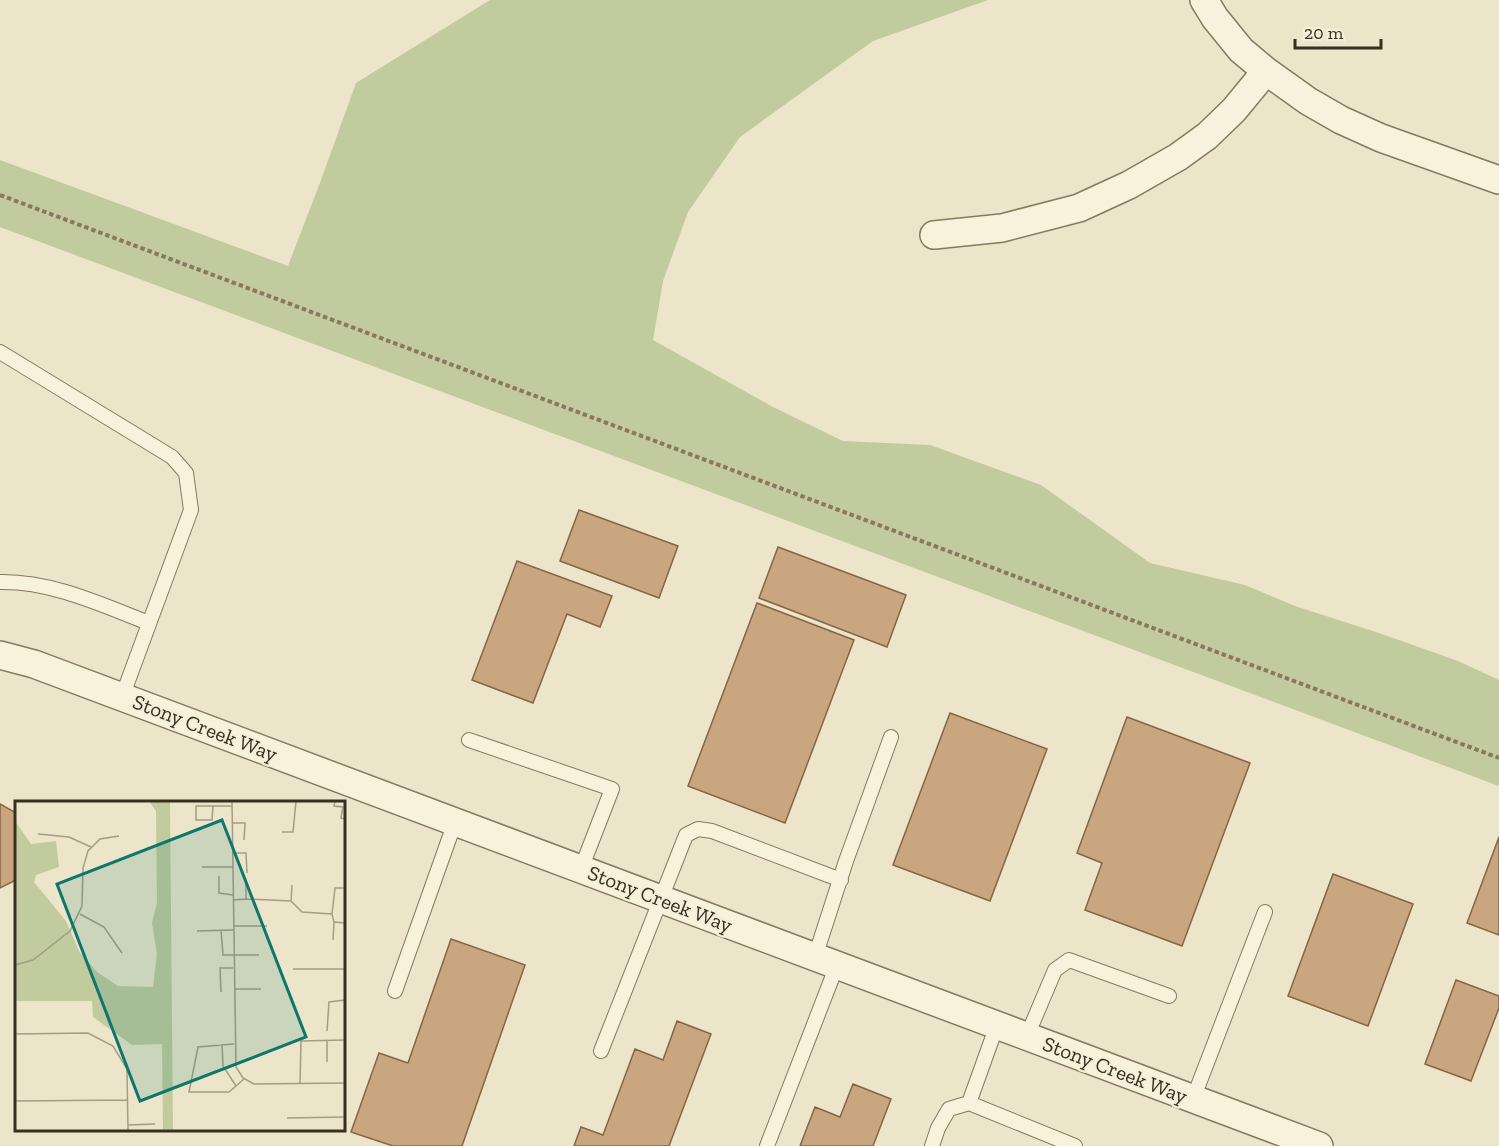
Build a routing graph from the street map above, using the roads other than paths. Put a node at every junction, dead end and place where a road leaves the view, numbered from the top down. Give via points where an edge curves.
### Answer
1 (1204, 0) edge
2 (1266, 71) junction
3 (1499, 180) edge
4 (934, 235) dead end
5 (0, 352) edge
6 (0, 582) edge
7 (149, 623) junction
8 (0, 655) edge
9 (123, 697) junction
10 (891, 737) dead end
11 (469, 740) dead end
12 (455, 822) junction
13 (581, 869) junction
14 (840, 880) junction
15 (662, 900) junction
16 (1265, 912) dead end
17 (826, 961) junction
18 (395, 991) dead end
19 (1169, 996) dead end
20 (996, 1025) junction
21 (1027, 1036) junction
22 (601, 1052) dead end
23 (1193, 1099) junction
24 (969, 1103) junction
25 (1278, 1139) edge
26 (767, 1146) edge
27 (932, 1146) edge
28 (1075, 1146) edge
29 (1319, 1146) edge

1 - 2 street via 1241,50
2 - 3 street via 1341,120
2 - 4 street via 1207,136 1129,185 1079,208 1002,228
5 - 7 lane via 172,458 186,473 191,510
6 - 7 lane via 43,586
7 - 9 lane
8 - 9 street, Stony Creek Way
9 - 12 street, Stony Creek Way
10 - 14 lane
11 - 13 lane via 612,789
12 - 13 street, Stony Creek Way
12 - 18 lane
13 - 15 street, Stony Creek Way
14 - 15 lane via 728,836 699,829 686,835
14 - 17 lane
15 - 17 street, Stony Creek Way
15 - 22 lane
16 - 23 lane
17 - 20 street, Stony Creek Way
17 - 26 lane
19 - 21 lane via 1069,960 1055,970
20 - 21 street, Stony Creek Way
20 - 24 lane
21 - 23 street, Stony Creek Way
23 - 25 street, Stony Creek Way
24 - 27 lane via 949,1109
24 - 28 lane
25 - 29 street, Stony Creek Way

